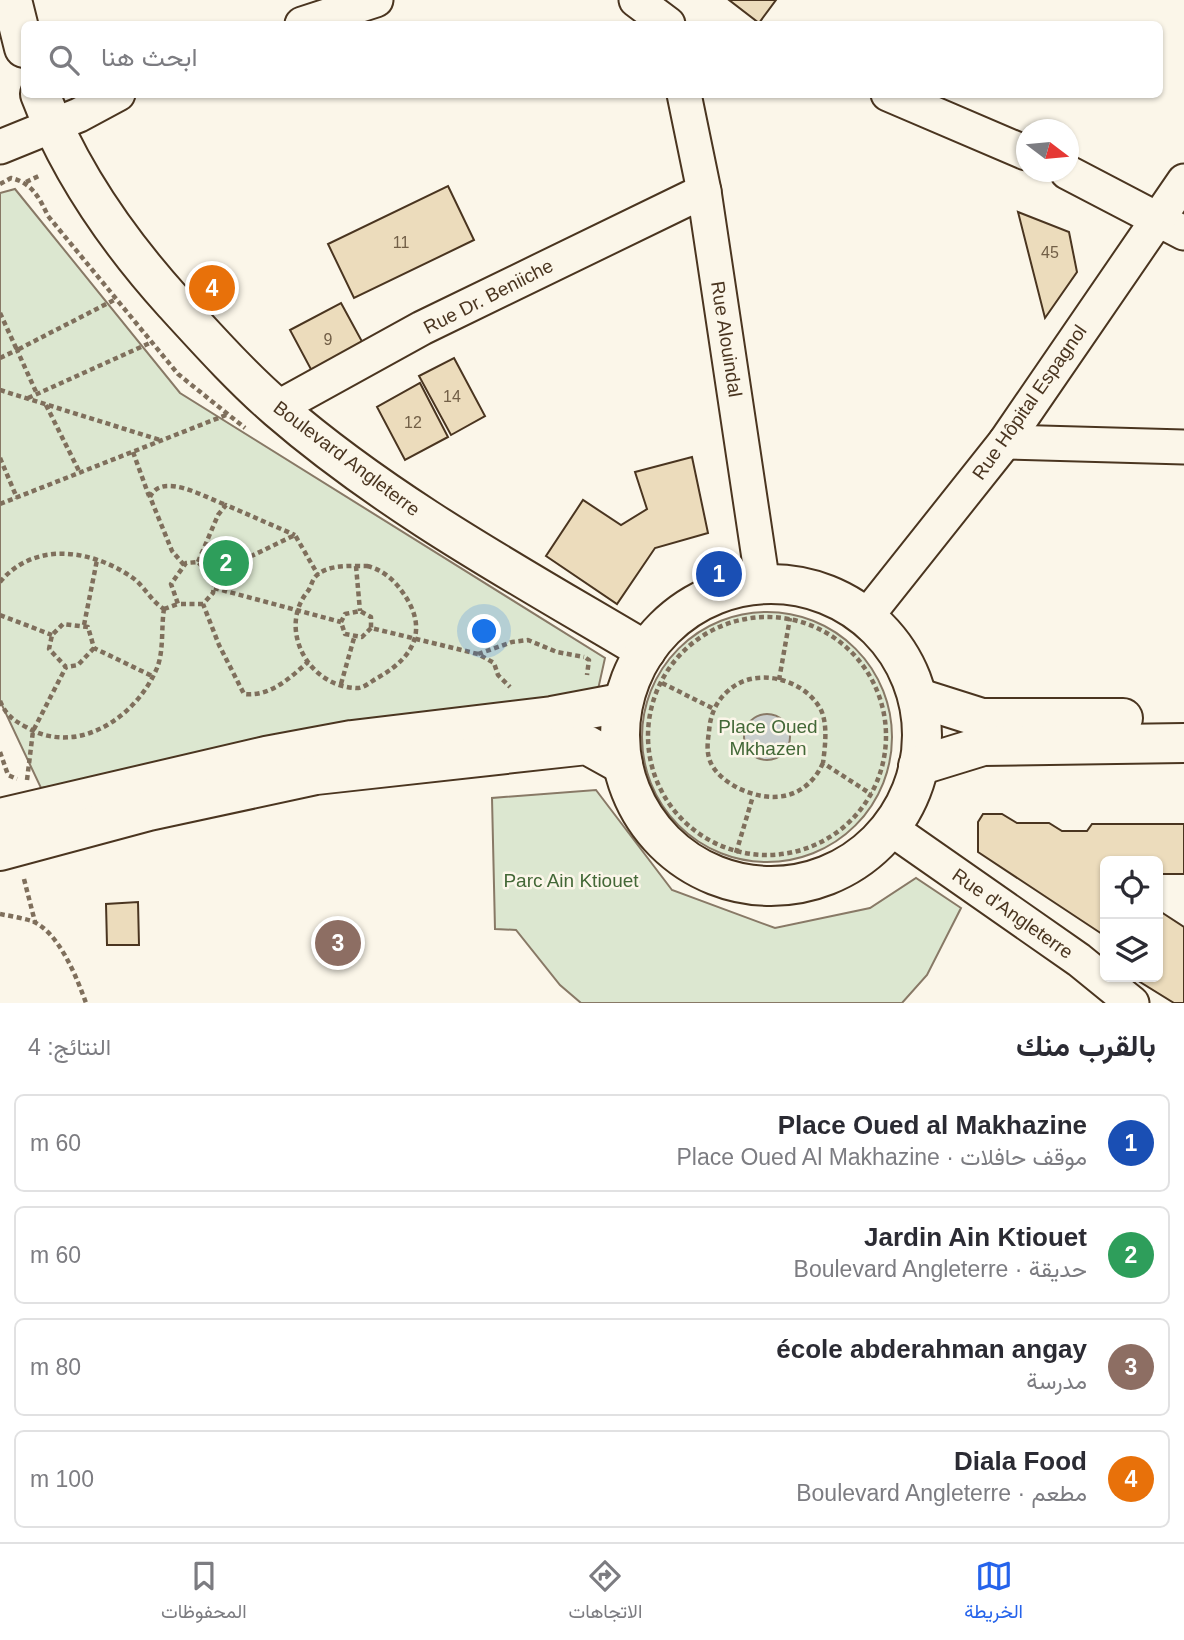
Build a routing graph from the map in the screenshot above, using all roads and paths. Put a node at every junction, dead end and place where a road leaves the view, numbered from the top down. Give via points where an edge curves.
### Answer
1 (12, 0) edge
2 (376, 0) edge
3 (636, 0) edge
4 (311, 21) edge
5 (663, 21) edge
6 (21, 36) edge
7 (101, 98) edge
8 (685, 98) edge
9 (897, 98) edge
10 (46, 111) edge
11 (0, 147) edge
12 (1016, 148) edge
13 (1079, 178) edge
14 (1184, 181) edge
15 (0, 184) edge
16 (704, 191) junction
17 (1172, 226) edge
18 (116, 299) junction
19 (0, 313) edge
20 (152, 342) junction
21 (17, 350) junction
22 (0, 358) edge
23 (0, 390) edge
24 (37, 394) junction
25 (27, 399) junction
26 (46, 404) junction
27 (226, 415) junction
28 (265, 421) junction
29 (161, 440) junction
30 (1004, 442) junction
31 (1184, 447) edge
32 (133, 452) junction
33 (1, 462) edge
34 (80, 473) junction
35 (150, 497) junction
36 (17, 498) junction
37 (0, 504) edge
38 (226, 505) junction
39 (295, 535) junction
40 (97, 559) junction
41 (198, 562) junction
42 (184, 565) junction
43 (356, 566) junction
44 (212, 575) junction
45 (318, 575) junction
46 (0, 582) edge
47 (763, 585) junction
48 (214, 588) junction
49 (178, 604) junction
50 (204, 604) junction
51 (164, 609) junction
52 (296, 610) junction
53 (360, 611) junction
54 (0, 615) edge
55 (866, 617) junction
56 (790, 618) junction
57 (341, 622) junction
58 (84, 625) junction
59 (371, 628) junction
60 (52, 635) junction
61 (354, 638) junction
62 (415, 638) junction
63 (94, 648) junction
64 (572, 650) dead end
65 (478, 654) junction
66 (584, 657) junction
67 (308, 662) junction
68 (66, 667) junction
69 (654, 667) junction
70 (152, 676) junction
71 (779, 680) junction
72 (584, 681) dead end
73 (341, 684) junction
74 (519, 692) dead end
75 (922, 699) junction
76 (0, 701) edge
77 (621, 703) junction
78 (714, 709) junction
79 (1184, 718) edge
80 (33, 731) junction
81 (1184, 743) edge
82 (0, 752) edge
83 (823, 763) junction
84 (623, 765) junction
85 (918, 766) junction
86 (27, 783) junction
87 (34, 786) dead end
88 (871, 794) junction
89 (753, 796) junction
90 (7, 821) edge
91 (890, 828) junction
92 (736, 853) junction
93 (0, 914) edge
94 (35, 922) junction
95 (86, 1003) edge
96 (1132, 1003) edge

1 - 6 main road
2 - 4 street
3 - 5 street
7 - 10 street
8 - 16 street, Rue Alouindal
9 - 12 street
10 - 11 street
10 - 28 main road, Boulevard Angleterre via 93,200
13 - 17 street
14 - 17 street, Rue Hôpital Espagnol
15 - 18 path via 11,178 26,182
16 - 28 street, Rue Dr. Beniiche via 422,328
16 - 47 street, Rue Alouindal
17 - 30 street, Rue Hôpital Espagnol
18 - 20 path
18 - 21 path
19 - 21 path
20 - 24 path
20 - 27 path via 178,374
21 - 22 path
21 - 24 path
23 - 25 path
24 - 25 path
25 - 26 path
26 - 29 path
26 - 34 path
27 - 28 path
27 - 29 path
28 - 69 main road, Boulevard Angleterre via 384,491
29 - 32 path
30 - 31 street
30 - 55 street, Rue Hôpital Espagnol
32 - 34 path
32 - 35 path
33 - 36 path
34 - 36 path
35 - 38 path via 161,485 174,486
35 - 42 path via 173,551
36 - 37 path
38 - 39 path
38 - 41 path
39 - 44 path
39 - 45 path
40 - 46 path via 59,552 36,556 16,566
40 - 51 path via 137,580 145,594
40 - 58 path
41 - 42 path
41 - 44 path
42 - 49 path via 171,584
43 - 45 path
43 - 53 path
43 - 62 path via 376,568 395,582 415,614
44 - 48 path
45 - 52 path
47 - 55 main road via 788,585 829,595
47 - 69 main road via 707,598 673,620
48 - 50 path
48 - 52 path
49 - 50 path
49 - 51 path
50 - 67 path via 244,694 267,691 285,682
51 - 70 path via 158,667
52 - 57 path
52 - 67 path via 296,638
53 - 57 path via 345,614
53 - 59 path via 371,617
54 - 60 path
55 - 75 main road via 896,649
56 - 69 path via 742,617 705,631
56 - 71 path
56 - 88 path via 839,642 855,657 878,697 887,726
57 - 61 path via 345,635
58 - 60 path via 63,624
58 - 63 path
59 - 61 path
59 - 62 path
60 - 68 path via 49,649
61 - 73 path
62 - 65 path
62 - 73 path via 389,673 356,688
63 - 68 path via 78,665
63 - 70 path
64 - 66 path
65 - 66 path via 527,640
65 - 74 path via 494,663 498,676
66 - 72 path via 589,660
67 - 73 path
68 - 80 path
69 - 77 main road via 630,676
69 - 78 path
69 - 92 path via 650,740 665,799 690,827
70 - 80 path via 138,699 105,728 55,738
71 - 78 path via 746,679 729,690
71 - 83 path via 810,694 822,712
75 - 79 main road via 982,718
75 - 85 main road
76 - 80 path via 6,715
77 - 84 main road via 618,736
77 - 90 main road via 266,756
78 - 89 path via 708,755 726,782
80 - 86 path
81 - 85 main road via 983,746
82 - 86 path via 8,775
83 - 88 path
83 - 89 path via 807,785 793,794
84 - 90 main road via 587,746 316,775 149,811
84 - 91 main road via 637,805 662,840 696,867 736,883 779,886 821,878 859,858
85 - 91 main road via 906,803
86 - 87 path
86 - 90 path
88 - 92 path via 847,824 821,844 778,853
89 - 92 path
90 - 94 path
91 - 96 street, Rue d'Angleterre via 1079,960
93 - 94 path
94 - 95 path via 61,948

